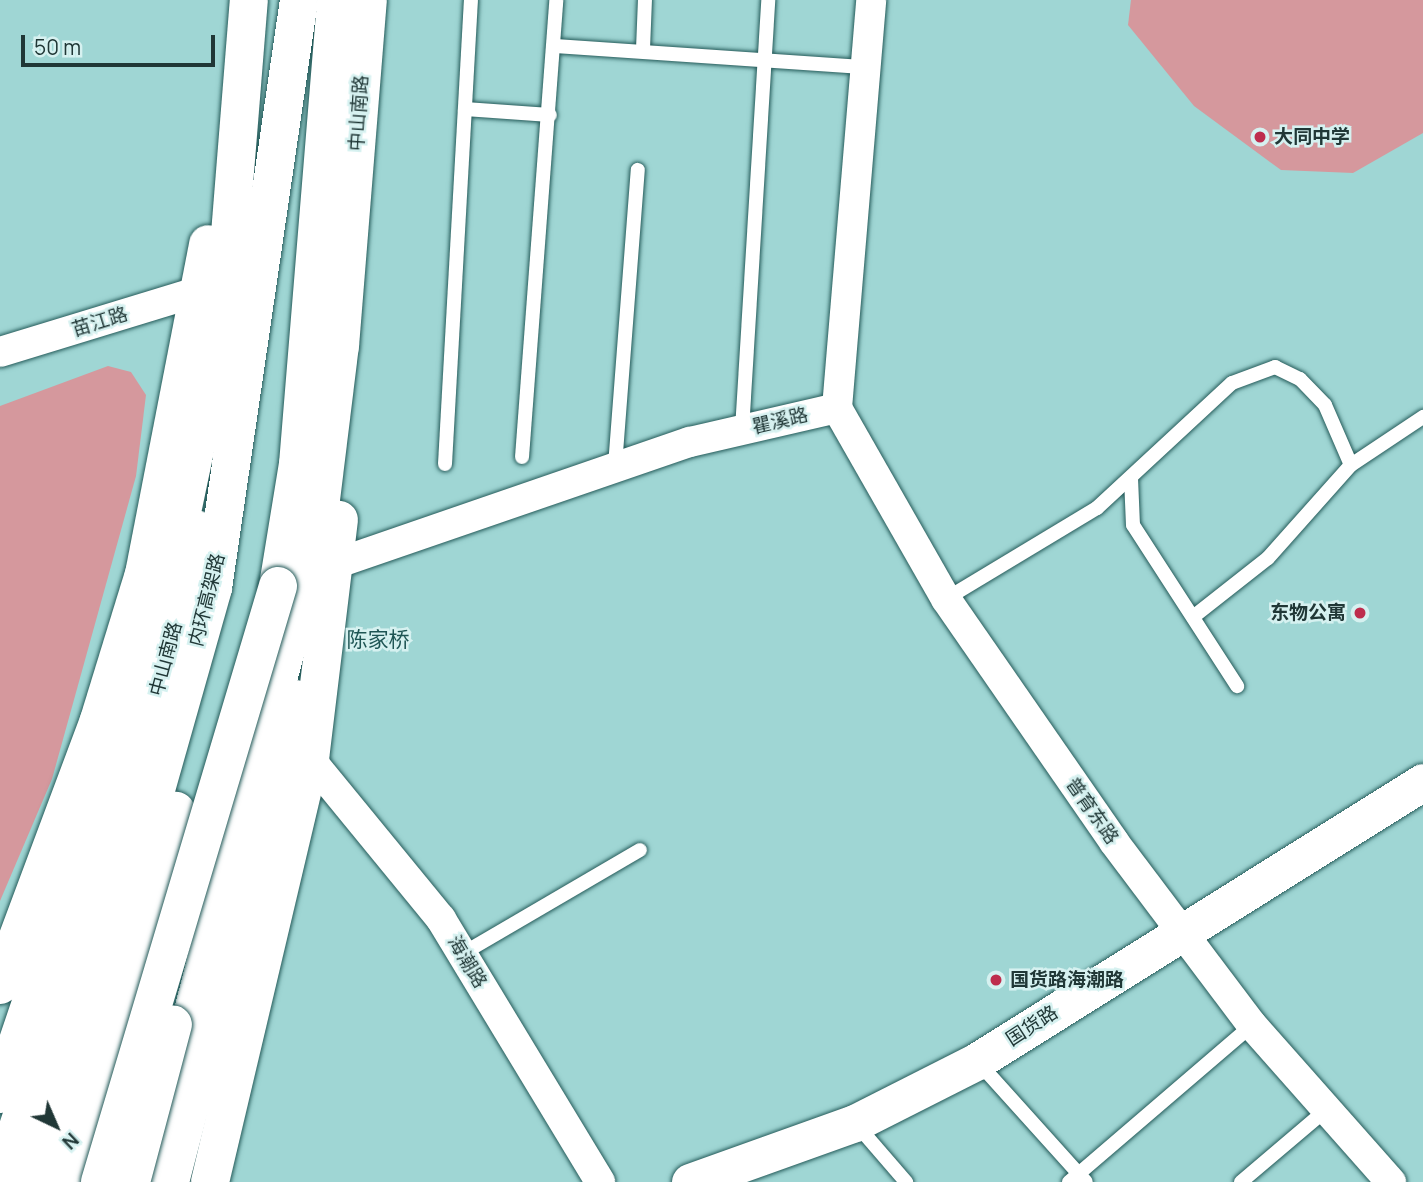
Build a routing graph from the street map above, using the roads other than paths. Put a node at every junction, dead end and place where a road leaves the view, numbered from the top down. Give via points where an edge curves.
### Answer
1 (248, 0) edge
2 (299, 0) edge
3 (336, 0) edge
4 (368, 0) edge
5 (471, 0) edge
6 (556, 0) edge
7 (645, 0) edge
8 (768, 0) edge
9 (871, 0) edge
10 (555, 46) junction
11 (643, 49) junction
12 (764, 56) junction
13 (866, 67) junction
14 (465, 109) junction
15 (550, 115) junction
16 (638, 170) dead end
17 (212, 301) junction
18 (344, 310) junction
19 (0, 352) edge
20 (837, 408) junction
21 (1423, 417) edge
22 (741, 430) junction
23 (522, 457) dead end
24 (445, 464) dead end
25 (1351, 465) junction
26 (615, 466) junction
27 (1131, 478) junction
28 (318, 524) junction
29 (335, 564) junction
30 (278, 586) junction
31 (213, 588) junction
32 (946, 599) junction
33 (1193, 617) junction
34 (1237, 686) dead end
35 (310, 760) junction
36 (1423, 782) edge
37 (640, 850) dead end
38 (1178, 930) junction
39 (462, 954) junction
40 (0, 985) edge
41 (1252, 1025) junction
42 (977, 1061) junction
43 (0, 1094) edge
44 (1327, 1109) junction
45 (855, 1123) junction
46 (1078, 1179) edge
47 (0, 1181) edge
48 (33, 1182) edge
49 (64, 1182) edge
50 (100, 1182) edge
51 (131, 1182) edge
52 (148, 1182) edge
53 (170, 1182) edge
54 (210, 1182) edge
55 (600, 1182) edge
56 (690, 1182) edge
57 (906, 1182) edge
58 (1241, 1182) edge
59 (1391, 1182) edge

1 - 17 main road, 中山南路 via 240,117
2 - 31 main road, 内环高架路
3 - 30 main road via 298,464
4 - 18 main road, 中山南路
5 - 14 lane
6 - 10 lane
7 - 11 lane
8 - 12 lane
9 - 13 street
10 - 11 lane
10 - 15 lane
11 - 12 lane
12 - 13 lane
12 - 22 lane
13 - 20 street
14 - 15 lane
14 - 24 lane
15 - 23 lane
16 - 26 lane
17 - 19 street, 苗江路
17 - 40 main road, 中山南路 via 144,574 99,720
17 - 43 main road via 152,629
17 - 47 main road, 中山南路 via 206,488 166,665
18 - 28 main road, 中山南路
18 - 29 main road, 中山南路 via 355,358
20 - 22 street, 瞿溪路
20 - 32 street, 普育东路
21 - 25 lane
22 - 26 street, 瞿溪路
25 - 27 lane via 1325,405 1300,379 1275,367 1233,383
25 - 33 lane via 1268,558
26 - 29 street, 瞿溪路
27 - 32 lane via 1023,557
27 - 33 lane via 1133,525
28 - 52 main road, 中山南路
28 - 53 main road via 296,699
29 - 35 main road, 中山南路
30 - 50 main road, bridge
30 - 51 main road, bridge via 234,796
31 - 48 main road, 内环高架路 via 129,885
31 - 49 main road via 190,743 165,855
32 - 38 street, 普育东路
33 - 34 lane
35 - 39 street, 海潮路 via 373,829
35 - 54 main road, 中山南路
36 - 38 street, 国货路
37 - 39 lane
38 - 41 street, 普育东路
38 - 42 street, 国货路
39 - 55 street, 海潮路
41 - 44 street, 普育东路
41 - 46 lane
42 - 45 street, 国货路
42 - 46 lane
44 - 58 lane
44 - 59 street, 普育东路
45 - 56 street, 国货路
45 - 57 lane

